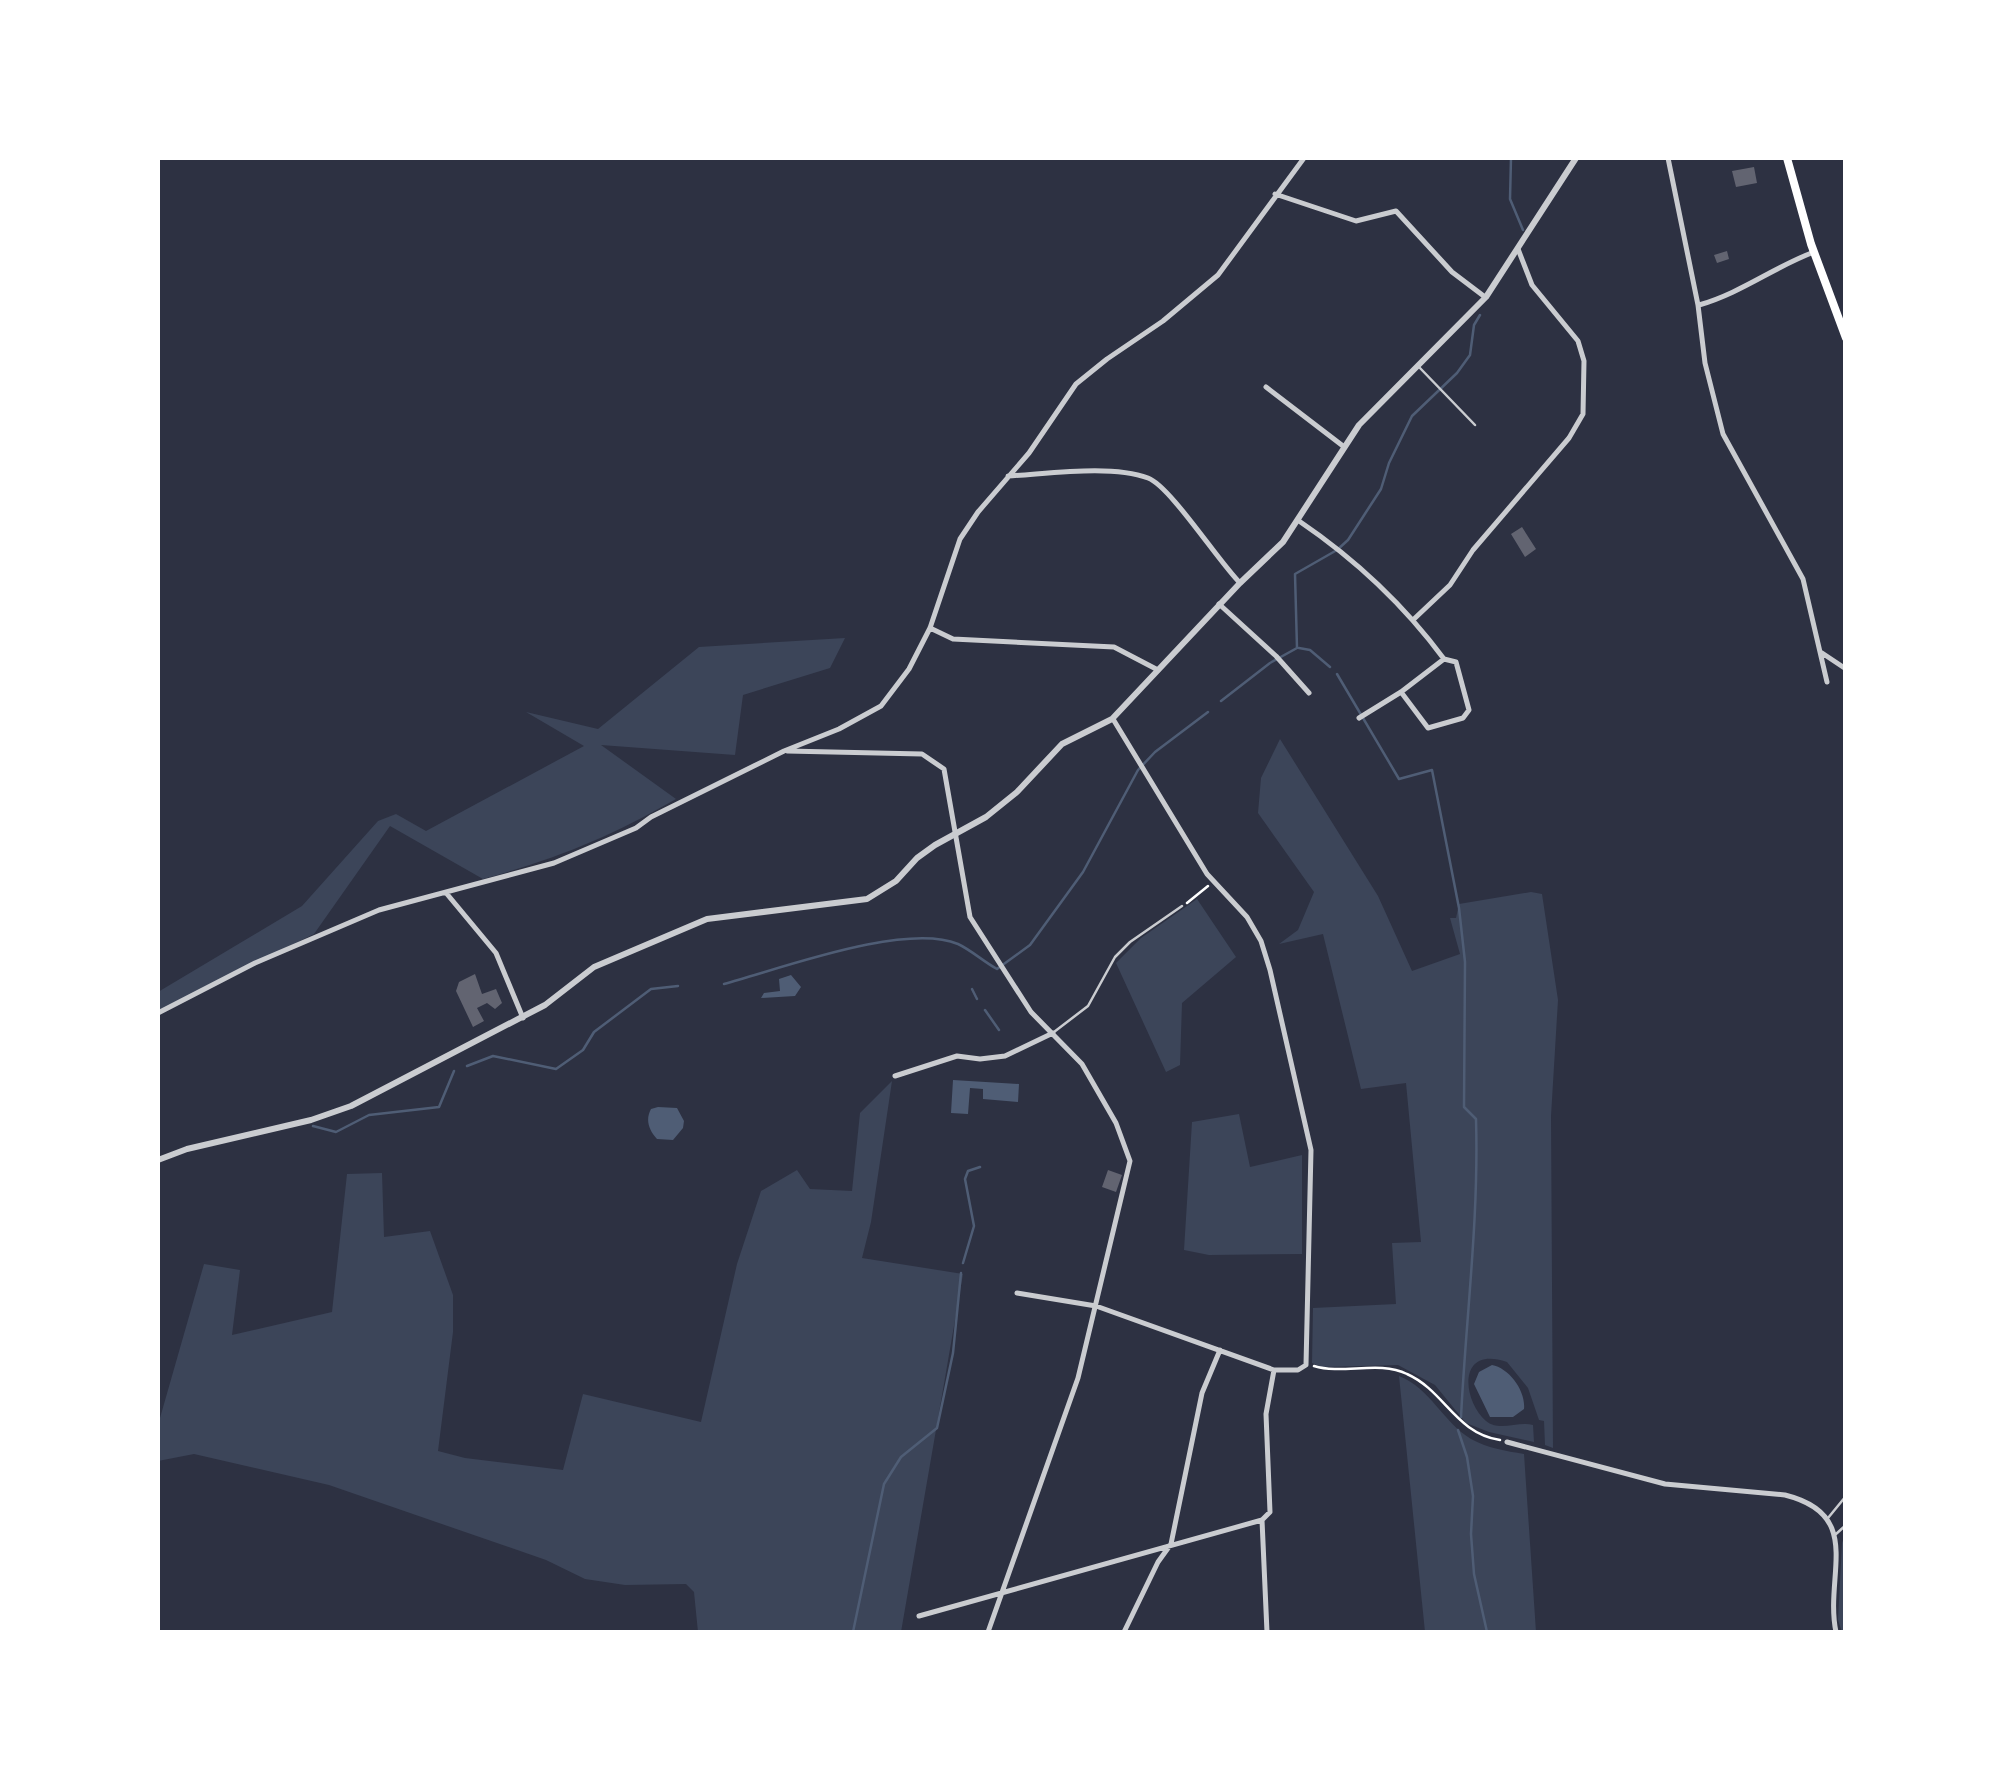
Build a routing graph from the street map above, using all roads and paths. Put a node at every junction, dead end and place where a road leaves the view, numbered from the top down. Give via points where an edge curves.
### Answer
1 (1304, 158) edge
2 (1576, 158) edge
3 (1668, 158) edge
4 (1787, 158) edge
5 (1275, 194) junction
6 (1518, 249) junction
7 (1814, 252) junction
8 (1486, 297) junction
9 (1698, 305) junction
10 (1846, 338) edge
11 (1419, 368) junction
12 (1266, 388) dead end
13 (1475, 425) dead end
14 (1344, 446) junction
15 (1008, 476) junction
16 (1300, 521) junction
17 (1240, 582) junction
18 (1220, 604) junction
19 (1414, 619) junction
20 (930, 628) junction
21 (1822, 653) junction
22 (1444, 659) junction
23 (1846, 669) edge
24 (1158, 670) junction
25 (1828, 682) dead end
26 (1401, 692) junction
27 (1308, 693) dead end
28 (1358, 718) dead end
29 (1112, 719) junction
30 (784, 751) junction
31 (955, 836) junction
32 (1214, 882) junction
33 (446, 893) junction
34 (1182, 906) joint
35 (158, 1014) edge
36 (523, 1018) junction
37 (1053, 1033) junction
38 (894, 1076) dead end
39 (158, 1160) edge
40 (1016, 1293) dead end
41 (1096, 1306) junction
42 (1220, 1350) junction
43 (1310, 1365) junction
44 (1274, 1370) junction
45 (1507, 1442) joint
46 (1846, 1496) edge
47 (1828, 1518) junction
48 (1262, 1520) junction
49 (1846, 1525) edge
50 (1834, 1536) junction
51 (1171, 1544) junction
52 (1001, 1592) junction
53 (919, 1616) dead end
54 (988, 1632) edge
55 (1124, 1632) edge
56 (1267, 1632) edge
57 (1836, 1632) edge

1 - 5 street
2 - 6 street
3 - 9 street
4 - 7 main road
5 - 8 street via 1356,221 1396,211 1452,272
5 - 15 street via 1218,275 1076,384
6 - 8 street
6 - 19 street via 1532,285 1578,342 1583,414 1450,584
7 - 9 street
7 - 10 main road
8 - 11 street
9 - 21 street via 1724,434 1802,579
11 - 13 lane
11 - 14 street
12 - 14 street
14 - 16 street
15 - 17 street via 1147,478
15 - 20 street via 960,539
16 - 17 street
16 - 19 street
17 - 18 street
18 - 24 street
18 - 27 street
19 - 22 street
20 - 24 street via 953,639 1114,647
20 - 30 street via 881,706
21 - 23 street
21 - 25 street
22 - 26 street
22 - 26 street via 1456,662 1467,715 1428,728
24 - 29 street
26 - 28 street
29 - 31 street via 1062,744 1017,792
29 - 32 street
30 - 31 street via 931,758 947,777
30 - 33 street via 554,864
31 - 36 street via 866,899 707,919 594,967
31 - 37 street via 970,917 1031,1012
32 - 34 path
32 - 43 street via 1261,941 1307,1128
33 - 35 street via 346,923
33 - 36 street via 496,952
34 - 37 lane via 1130,942 1088,1006
36 - 39 street via 352,1106
37 - 38 street via 1005,1056 957,1056
37 - 41 street via 1082,1064 1130,1161
40 - 41 street
41 - 42 street
41 - 52 street via 1078,1378
42 - 44 street
42 - 51 street via 1202,1393
43 - 44 street
43 - 45 path via 1408,1374 1460,1422
44 - 48 street via 1266,1414 1270,1512
45 - 47 street via 1666,1484 1785,1495
46 - 47 lane
47 - 50 street
48 - 51 street
48 - 56 street
49 - 50 lane
50 - 57 street
51 - 52 street
51 - 55 street
52 - 53 street
52 - 54 street

